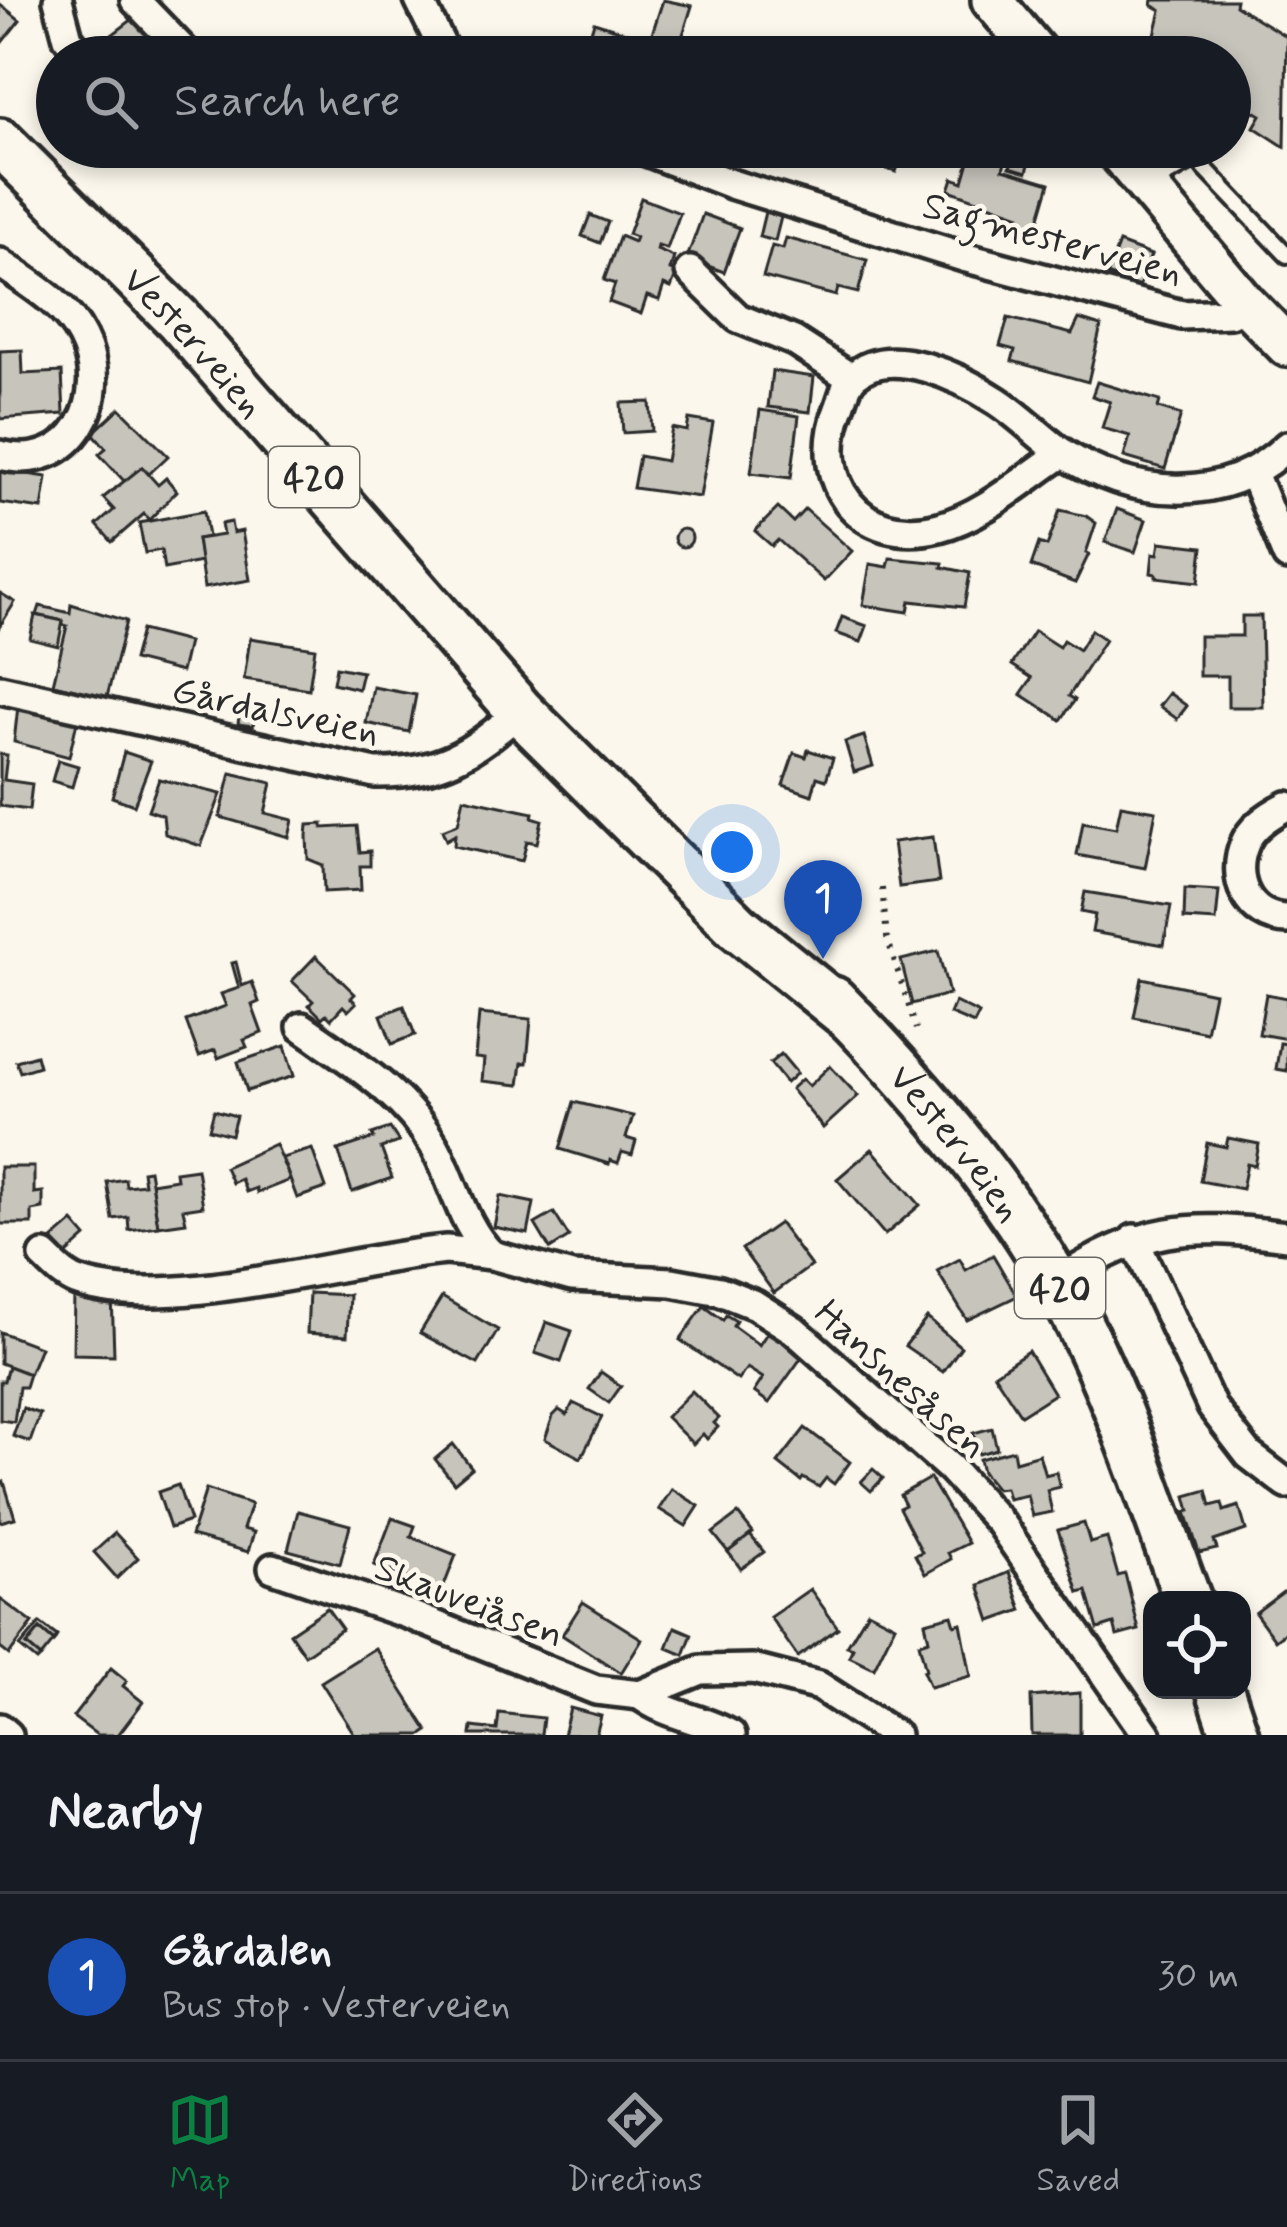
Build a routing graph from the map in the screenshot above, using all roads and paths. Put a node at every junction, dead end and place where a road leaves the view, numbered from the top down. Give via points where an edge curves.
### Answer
1 (58, 0) edge
2 (136, 0) edge
3 (418, 0) edge
4 (992, 0) edge
5 (67, 36) edge
6 (170, 36) edge
7 (436, 36) edge
8 (1022, 36) edge
9 (0, 142) edge
10 (690, 168) edge
11 (1131, 168) edge
12 (1180, 168) edge
13 (1205, 168) edge
14 (1147, 187) junction
15 (1287, 255) edge
16 (0, 263) edge
17 (690, 271) dead end
18 (1245, 303) junction
19 (1287, 346) edge
20 (851, 378) junction
21 (1064, 453) junction
22 (0, 455) edge
23 (1276, 460) edge
24 (1287, 556) edge
25 (0, 689) edge
26 (520, 711) junction
27 (1287, 806) edge
28 (882, 888) dead end
29 (1287, 920) edge
30 (909, 1017) dead end
31 (302, 1027) dead end
32 (1287, 1237) edge
33 (1134, 1239) junction
34 (492, 1255) junction
35 (44, 1256) dead end
36 (1057, 1282) junction
37 (1287, 1484) edge
38 (273, 1568) dead end
39 (1185, 1591) edge
40 (640, 1695) junction
41 (1223, 1699) edge
42 (0, 1728) edge
43 (8, 1735) edge
44 (731, 1735) edge
45 (895, 1735) edge
46 (1148, 1735) edge
47 (1235, 1735) edge

1 - 5 street
2 - 6 street
3 - 7 street
4 - 8 main road
9 - 26 main road, Vesterveien / 420 via 178,319
10 - 18 street, Sagmesterveien via 946,251 1182,315 1230,313
11 - 14 main road
12 - 14 lane
13 - 15 lane
14 - 18 main road
16 - 22 street via 70,318 93,367 93,400 62,444 40,457
17 - 20 street via 738,318
18 - 19 main road
20 - 21 street via 889,362 932,368 996,400
20 - 21 street via 831,430 832,476 871,524 938,527
21 - 23 street via 1158,490 1237,481
23 - 24 street
25 - 26 street, Gårdalsveien via 375,773 412,773 463,757
26 - 36 main road, Vesterveien / 420 via 626,815 749,915 854,1022 955,1134
27 - 29 street via 1246,839 1238,868 1258,912
28 - 30 path
31 - 34 street via 386,1085 421,1126
32 - 33 street via 1234,1229
33 - 36 street
33 - 37 street via 1212,1407 1249,1455
34 - 35 street, Hansnesåsen via 396,1254 156,1294 81,1283
34 - 46 street, Hansnesåsen via 572,1276 720,1291 794,1330 1000,1523
36 - 39 main road, Vesterveien / 420
38 - 40 street, Skauveiåsen via 596,1690
40 - 44 street, Skauveiåsen
40 - 45 street via 701,1670 753,1669 819,1686
41 - 47 main road
42 - 43 street

